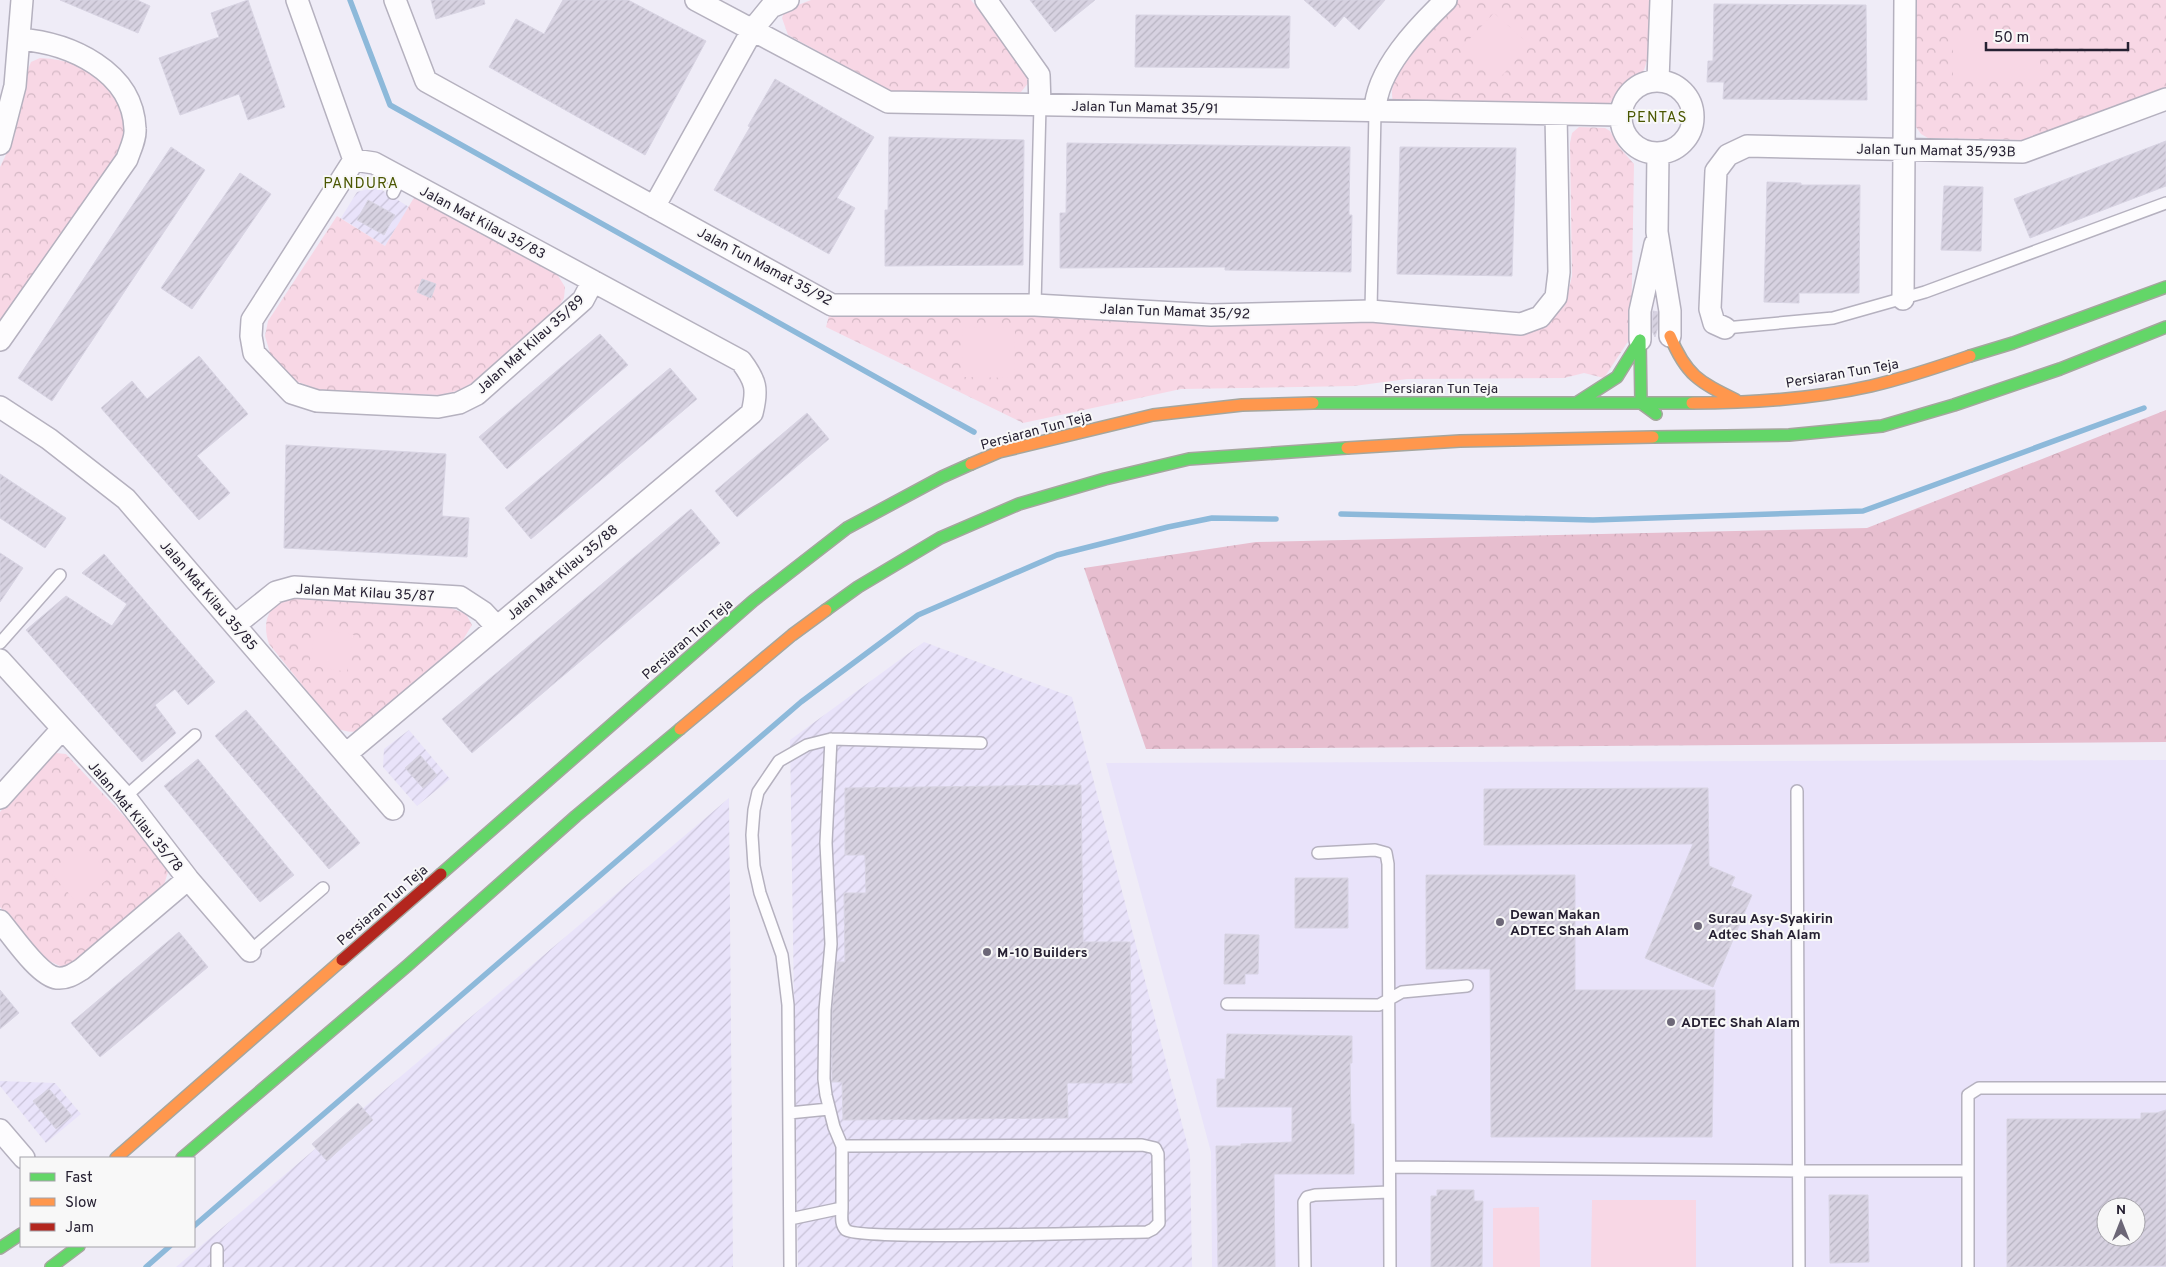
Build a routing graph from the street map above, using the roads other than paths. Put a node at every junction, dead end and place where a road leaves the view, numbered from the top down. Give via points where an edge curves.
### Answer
1 (22, 0) edge
2 (296, 0) edge
3 (395, 0) edge
4 (696, 0) edge
5 (788, 0) edge
6 (986, 0) edge
7 (1446, 0) edge
8 (1661, 0) edge
9 (1905, 0) edge
10 (753, 29) junction
11 (19, 39) junction
12 (1658, 80) junction
13 (2166, 99) edge
14 (1040, 105) junction
15 (1375, 111) junction
16 (1556, 114) junction
17 (1620, 115) junction
18 (0, 144) edge
19 (1904, 149) junction
20 (1658, 154) junction
21 (354, 160) junction
22 (2166, 203) edge
23 (654, 207) junction
24 (1657, 232) junction
25 (593, 281) junction
26 (2166, 287) edge
27 (1903, 299) junction
28 (1035, 305) junction
29 (1371, 311) junction
30 (1725, 328) joint
31 (2166, 328) edge
32 (1670, 336) junction
33 (0, 340) edge
34 (1640, 340) junction
35 (1670, 360) dead end
36 (753, 378) joint
37 (1671, 398) junction
38 (1576, 403) junction
39 (1641, 403) junction
40 (1741, 403) junction
41 (0, 407) edge
42 (1656, 414) junction
43 (1656, 437) junction
44 (60, 575) dead end
45 (235, 625) junction
46 (497, 626) junction
47 (0, 643) edge
48 (0, 660) edge
49 (62, 729) junction
50 (195, 735) dead end
51 (831, 739) junction
52 (981, 744) dead end
53 (346, 754) junction
54 (1797, 791) dead end
55 (0, 798) edge
56 (125, 798) junction
57 (393, 810) dead end
58 (1318, 853) dead end
59 (188, 879) junction
60 (323, 888) dead end
61 (0, 921) edge
62 (250, 951) joint
63 (1467, 986) dead end
64 (1390, 997) junction
65 (1227, 1004) dead end
66 (2166, 1088) edge
67 (829, 1109) junction
68 (789, 1112) junction
69 (0, 1130) edge
70 (842, 1146) junction
71 (23, 1157) edge
72 (117, 1157) edge
73 (183, 1157) edge
74 (1391, 1167) junction
75 (1798, 1171) junction
76 (1968, 1171) junction
77 (1389, 1192) junction
78 (842, 1208) junction
79 (790, 1219) junction
80 (78, 1247) edge
81 (217, 1249) dead end
82 (52, 1267) edge
83 (217, 1267) edge
84 (790, 1267) edge
85 (1305, 1267) edge
86 (1390, 1267) edge
87 (1799, 1267) edge
88 (1968, 1267) edge

1 - 11 street
2 - 21 street
3 - 23 street, Jalan Tun Mamat 35/92 via 426,81
4 - 10 street, Jalan Tun Mamat 35/91
5 - 10 street via 771,8
6 - 14 street via 1039,75
7 - 15 street via 1428,17 1385,71
8 - 12 street
9 - 19 street
10 - 14 street, Jalan Tun Mamat 35/91 via 888,102
10 - 23 street
11 - 18 street via 15,86
11 - 33 street via 34,40 85,56 115,78 132,106 136,131 127,159
12 - 17 street via 1635,87 1624,99
12 - 20 street via 1668,82 1685,93 1693,112 1690,132 1685,140 1677,147
13 - 19 street, Jalan Tun Mamat 35/93B via 2023,152
14 - 15 street, Jalan Tun Mamat 35/91
14 - 28 lane
15 - 16 street, Jalan Tun Mamat 35/91
15 - 29 lane
16 - 17 street, Jalan Tun Mamat 35/91
16 - 29 street, Jalan Tun Mamat 35/92 via 1560,272 1556,297 1540,318 1521,324
17 - 20 street via 1624,134 1631,143
19 - 27 street
19 - 30 street, Jalan Tun Mamat 35/93B via 1747,146 1728,155 1716,171 1710,309 1714,324
20 - 24 street
21 - 25 street, Jalan Mat Kilau 35/83 via 374,163 397,185
21 - 25 street, Jalan Mat Kilau 35/89 via 252,320 254,354 292,393 317,401 438,407 459,403 477,394 583,300
22 - 27 lane
23 - 28 street, Jalan Tun Mamat 35/92 via 832,304
24 - 32 street via 1670,311
24 - 34 street via 1640,311
25 - 36 street, Jalan Mat Kilau 35/83 via 741,361
26 - 40 main road, Persiaran Tun Teja via 2013,343 1912,375 1870,386
27 - 30 lane via 1833,318
28 - 29 street, Jalan Tun Mamat 35/92 via 1211,315
31 - 43 main road via 2060,369 1882,426 1790,435
32 - 35 main road
32 - 40 main road via 1679,360 1693,376
34 - 38 main road via 1617,377
34 - 39 main road
36 - 46 street, Jalan Mat Kilau 35/88 via 756,395 752,413
37 - 39 main road, Persiaran Tun Teja
37 - 40 main road, Persiaran Tun Teja
37 - 42 main road
38 - 39 main road, Persiaran Tun Teja
38 - 72 main road, Persiaran Tun Teja via 1242,405 1153,415 999,452 942,477 847,528 753,601
39 - 42 main road
41 - 45 street, Jalan Mat Kilau 35/85 via 49,439 126,498
42 - 43 main road
43 - 73 main road via 1460,441 1189,459 1019,504 940,538 858,587 792,635 576,816
44 - 47 lane
45 - 46 street, Jalan Mat Kilau 35/87 via 276,592 294,587 460,597
45 - 53 street, Jalan Mat Kilau 35/85
46 - 53 street, Jalan Mat Kilau 35/88
48 - 49 street, Jalan Mat Kilau 35/78
49 - 55 street
49 - 56 street, Jalan Mat Kilau 35/78
50 - 56 lane
51 - 52 lane
51 - 67 lane via 826,843 831,944 825,1010 824,1079
51 - 68 lane via 807,745 779,762 758,792 754,810 754,866 782,955 788,1005
53 - 57 street, Jalan Mat Kilau 35/85
54 - 75 lane
56 - 59 street, Jalan Mat Kilau 35/78
58 - 64 lane via 1375,850 1386,853
59 - 61 street via 82,969 68,977 55,978 42,971
59 - 62 street, Jalan Mat Kilau 35/78
60 - 62 lane
63 - 64 lane via 1402,992
64 - 65 lane via 1379,1005
64 - 74 lane
66 - 76 lane via 1978,1088 1968,1094
67 - 68 lane
67 - 70 lane
68 - 79 lane
69 - 71 street
70 - 78 lane
70 - 78 lane via 1150,1146 1158,1154 1160,1210 1157,1226 1147,1232 922,1236 852,1233 842,1223
74 - 75 lane
74 - 77 lane
75 - 76 lane
75 - 87 lane
76 - 88 lane
77 - 85 lane via 1307,1197 1304,1202
77 - 86 lane
78 - 79 lane
79 - 84 lane
80 - 82 main road
81 - 83 lane

